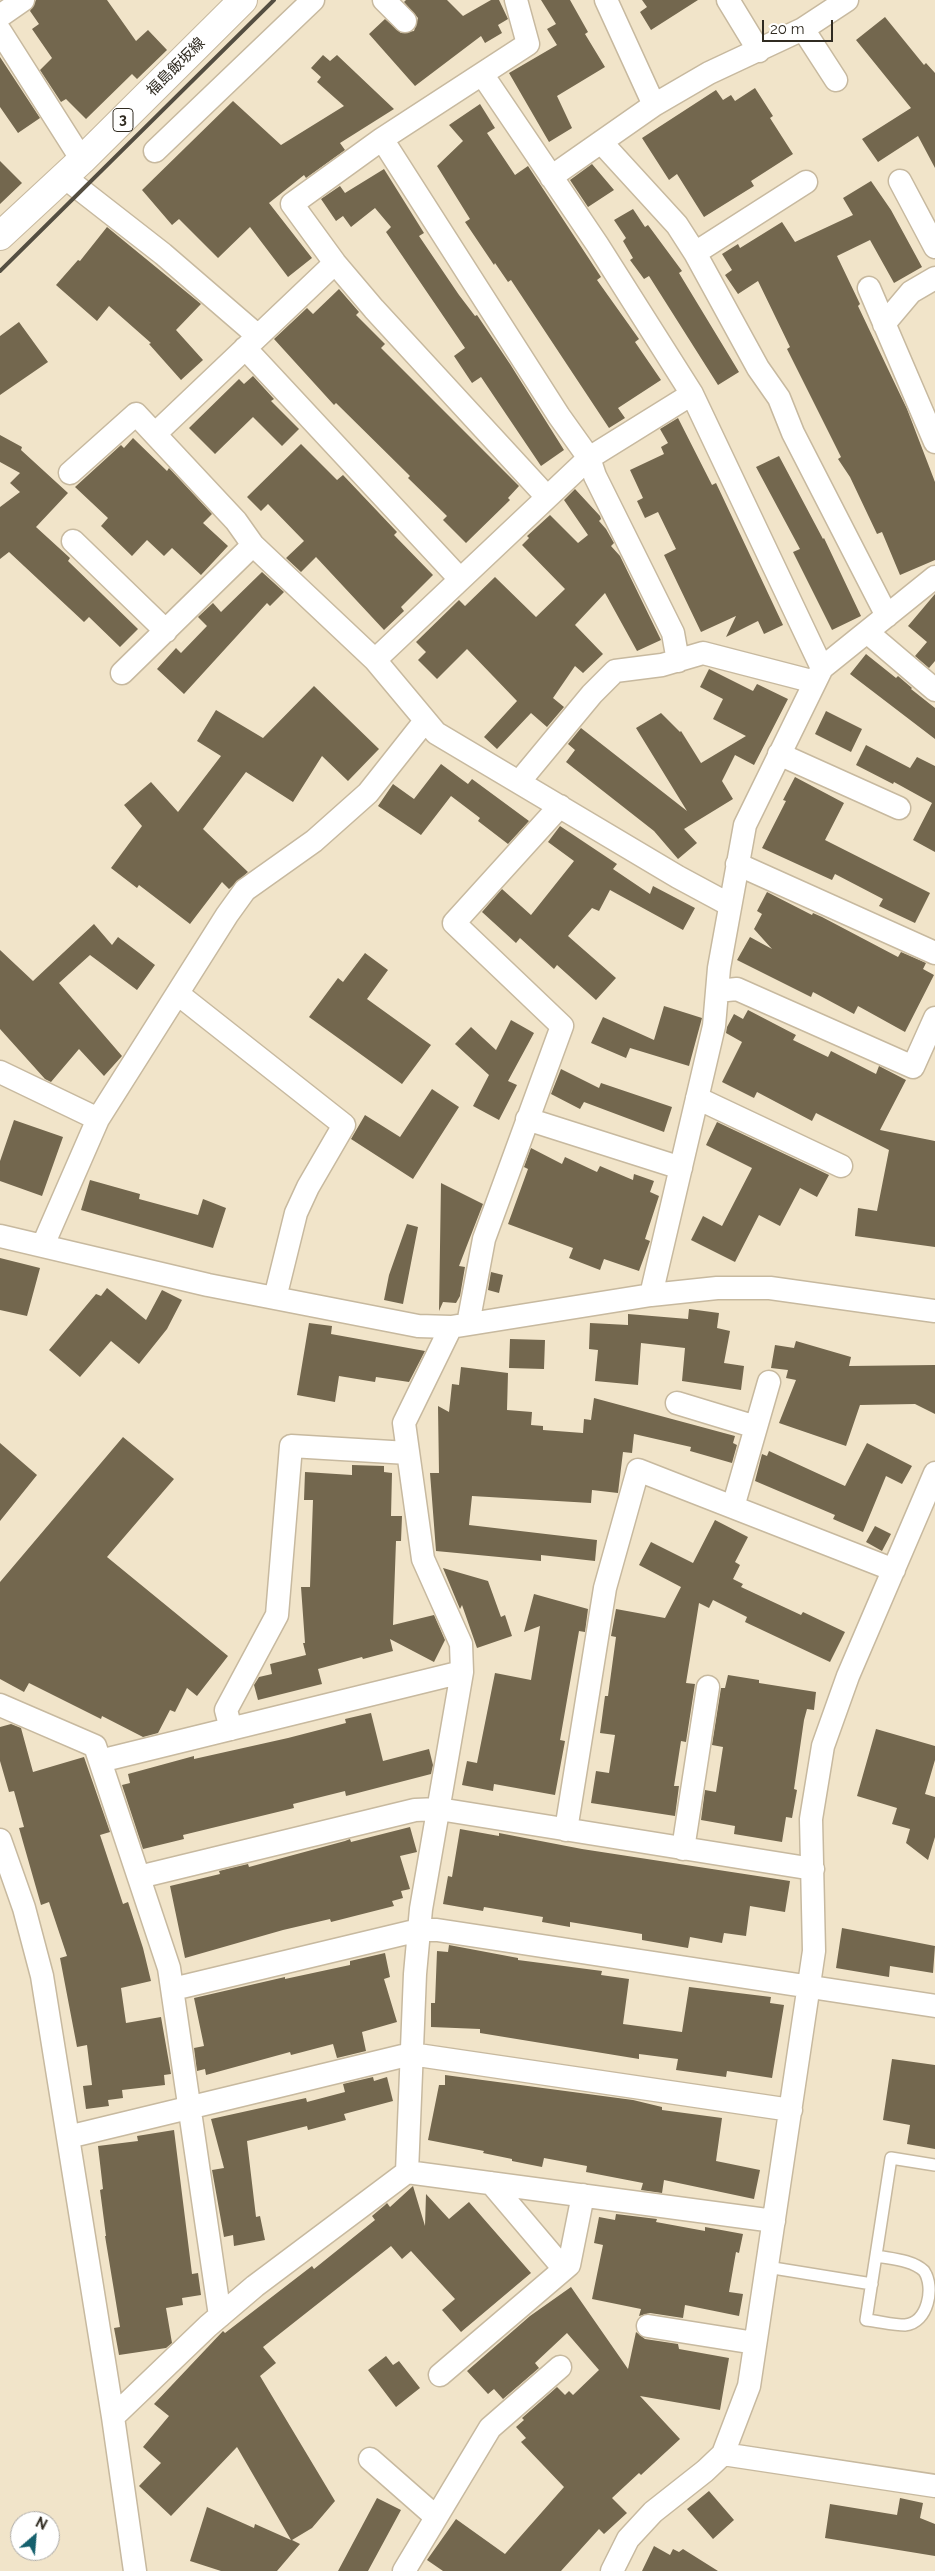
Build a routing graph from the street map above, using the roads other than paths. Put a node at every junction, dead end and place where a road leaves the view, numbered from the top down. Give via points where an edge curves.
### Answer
1 (23, 0) edge
2 (243, 0) edge
3 (313, 0) edge
4 (384, 0) edge
5 (516, 0) edge
6 (606, 0) edge
7 (728, 0) edge
8 (847, 0) edge
9 (0, 16) edge
10 (405, 21) dead end
11 (803, 29) junction
12 (0, 31) edge
13 (759, 51) junction
14 (482, 74) junction
15 (836, 80) dead end
16 (654, 105) junction
17 (382, 139) junction
18 (601, 142) junction
19 (155, 151) dead end
20 (72, 168) junction
21 (551, 177) junction
22 (900, 181) dead end
23 (806, 182) dead end
24 (0, 236) edge
25 (935, 248) edge
26 (695, 253) junction
27 (334, 263) junction
28 (935, 278) edge
29 (869, 288) dead end
30 (884, 324) junction
31 (252, 342) junction
32 (692, 394) junction
33 (155, 434) junction
34 (935, 442) edge
35 (590, 458) junction
36 (70, 473) dead end
37 (547, 497) junction
38 (73, 541) dead end
39 (253, 545) junction
40 (935, 577) edge
41 (460, 580) junction
42 (886, 616) junction
43 (166, 631) junction
44 (867, 632) junction
45 (375, 660) junction
46 (678, 661) junction
47 (122, 673) dead end
48 (818, 675) junction
49 (935, 690) edge
50 (425, 721) junction
51 (779, 754) junction
52 (519, 782) junction
53 (560, 806) junction
54 (899, 808) dead end
55 (737, 864) junction
56 (730, 905) junction
57 (935, 953) edge
58 (717, 991) junction
59 (178, 994) junction
60 (935, 1018) edge
61 (0, 1072) edge
62 (697, 1098) junction
63 (98, 1119) junction
64 (528, 1120) junction
65 (841, 1166) dead end
66 (681, 1168) junction
67 (0, 1236) edge
68 (43, 1245) junction
69 (651, 1295) junction
70 (275, 1298) junction
71 (935, 1312) edge
72 (459, 1326) junction
73 (769, 1382) dead end
74 (677, 1403) dead end
75 (756, 1427) junction
76 (408, 1453) junction
77 (935, 1473) edge
78 (733, 1507) junction
79 (894, 1570) junction
80 (462, 1672) junction
81 (708, 1687) dead end
82 (0, 1705) edge
83 (231, 1729) junction
84 (100, 1760) junction
85 (438, 1809) junction
86 (566, 1830) junction
87 (0, 1840) edge
88 (684, 1849) junction
89 (813, 1869) junction
90 (139, 1877) junction
91 (419, 1930) junction
92 (809, 1988) junction
93 (172, 1989) junction
94 (935, 2006) edge
95 (411, 2054) junction
96 (190, 2107) junction
97 (790, 2110) junction
98 (68, 2137) junction
99 (935, 2165) edge
100 (406, 2172) junction
101 (491, 2183) junction
102 (583, 2196) junction
103 (774, 2221) junction
104 (877, 2256) junction
105 (766, 2267) junction
106 (564, 2269) junction
107 (872, 2284) junction
108 (220, 2316) junction
109 (648, 2326) dead end
110 (755, 2343) junction
111 (560, 2367) dead end
112 (440, 2375) dead end
113 (113, 2417) junction
114 (723, 2454) junction
115 (370, 2459) dead end
116 (935, 2486) edge
117 (436, 2517) junction
118 (135, 2571) edge
119 (404, 2571) edge
120 (612, 2571) edge

1 - 9 street
2 - 20 main road, 福島飯坂線 / 3
3 - 19 street
4 - 10 street
5 - 14 street via 528,44
6 - 16 street
7 - 13 street
8 - 11 street
11 - 13 street
11 - 15 street
12 - 20 street
13 - 16 street via 709,73
14 - 17 street
14 - 21 street
16 - 18 street
17 - 27 street via 292,204
17 - 35 street via 559,416
18 - 21 street
18 - 26 street via 677,225
20 - 24 main road, 福島飯坂線 / 3
20 - 31 street
21 - 32 street
22 - 25 street
23 - 26 street
26 - 42 street via 778,398
27 - 31 street
27 - 37 street via 417,359
28 - 30 street via 911,292
29 - 30 street
30 - 34 street
31 - 33 street
31 - 41 street
32 - 35 street
32 - 48 street
33 - 36 street via 136,414
33 - 39 street via 236,521
35 - 37 street
35 - 46 street via 595,476 673,634
37 - 41 street
38 - 43 street
39 - 43 street
39 - 45 street
40 - 42 street
41 - 45 street
42 - 44 street
43 - 47 street
44 - 48 street
44 - 49 street
45 - 50 street
46 - 48 street via 703,653
46 - 52 street via 614,671
48 - 51 street
50 - 52 street via 436,733
50 - 59 street via 368,793 314,841 245,890
51 - 54 street
51 - 55 street via 745,824
52 - 53 street
53 - 56 street
53 - 64 street via 454,923 562,1026
55 - 56 street
55 - 57 street
56 - 58 street
58 - 60 street via 737,989 912,1068
58 - 62 street via 714,1026
59 - 63 street
59 - 70 street via 344,1126 296,1213
61 - 63 street
62 - 65 street
62 - 66 street
63 - 68 street
64 - 66 street
64 - 72 street via 484,1240
66 - 69 street
67 - 68 street
68 - 70 street
69 - 71 street via 717,1288 770,1288
69 - 72 street
70 - 72 street via 418,1326
72 - 76 street via 404,1423
73 - 75 street
74 - 75 street
75 - 78 street
76 - 80 street via 423,1559 461,1644
76 - 83 street via 292,1446 277,1615 226,1710
77 - 79 street
78 - 79 street
78 - 86 street via 638,1470 605,1588
79 - 89 street via 848,1676 823,1746 811,1819
80 - 83 street
80 - 85 street
81 - 88 street
82 - 84 street via 95,1746
83 - 84 street
84 - 90 street
85 - 86 street
85 - 90 street via 415,1810
85 - 91 street
86 - 88 street
87 - 98 street via 24,1908 42,1976
88 - 89 street
89 - 92 street via 814,1951
90 - 93 street via 169,1968
91 - 92 street via 437,1930
91 - 93 street
91 - 95 street
92 - 94 street
92 - 97 street
93 - 96 street
95 - 96 street
95 - 97 street
95 - 100 street
96 - 98 street
96 - 108 street
97 - 103 street
98 - 113 street
99 - 104 lane via 891,2158
100 - 101 street
100 - 108 street
101 - 102 street
101 - 106 street
102 - 103 street
102 - 106 street via 568,2265
103 - 105 street
104 - 107 lane
104 - 107 lane via 908,2262 924,2271 932,2282 933,2296 917,2321 905,2324 866,2320
105 - 107 lane
105 - 110 street
106 - 112 street
108 - 113 street
109 - 110 street
110 - 114 street via 749,2386
111 - 117 street via 490,2428
113 - 118 street
114 - 116 street
114 - 120 street via 653,2512 628,2540
115 - 117 street
117 - 119 street

